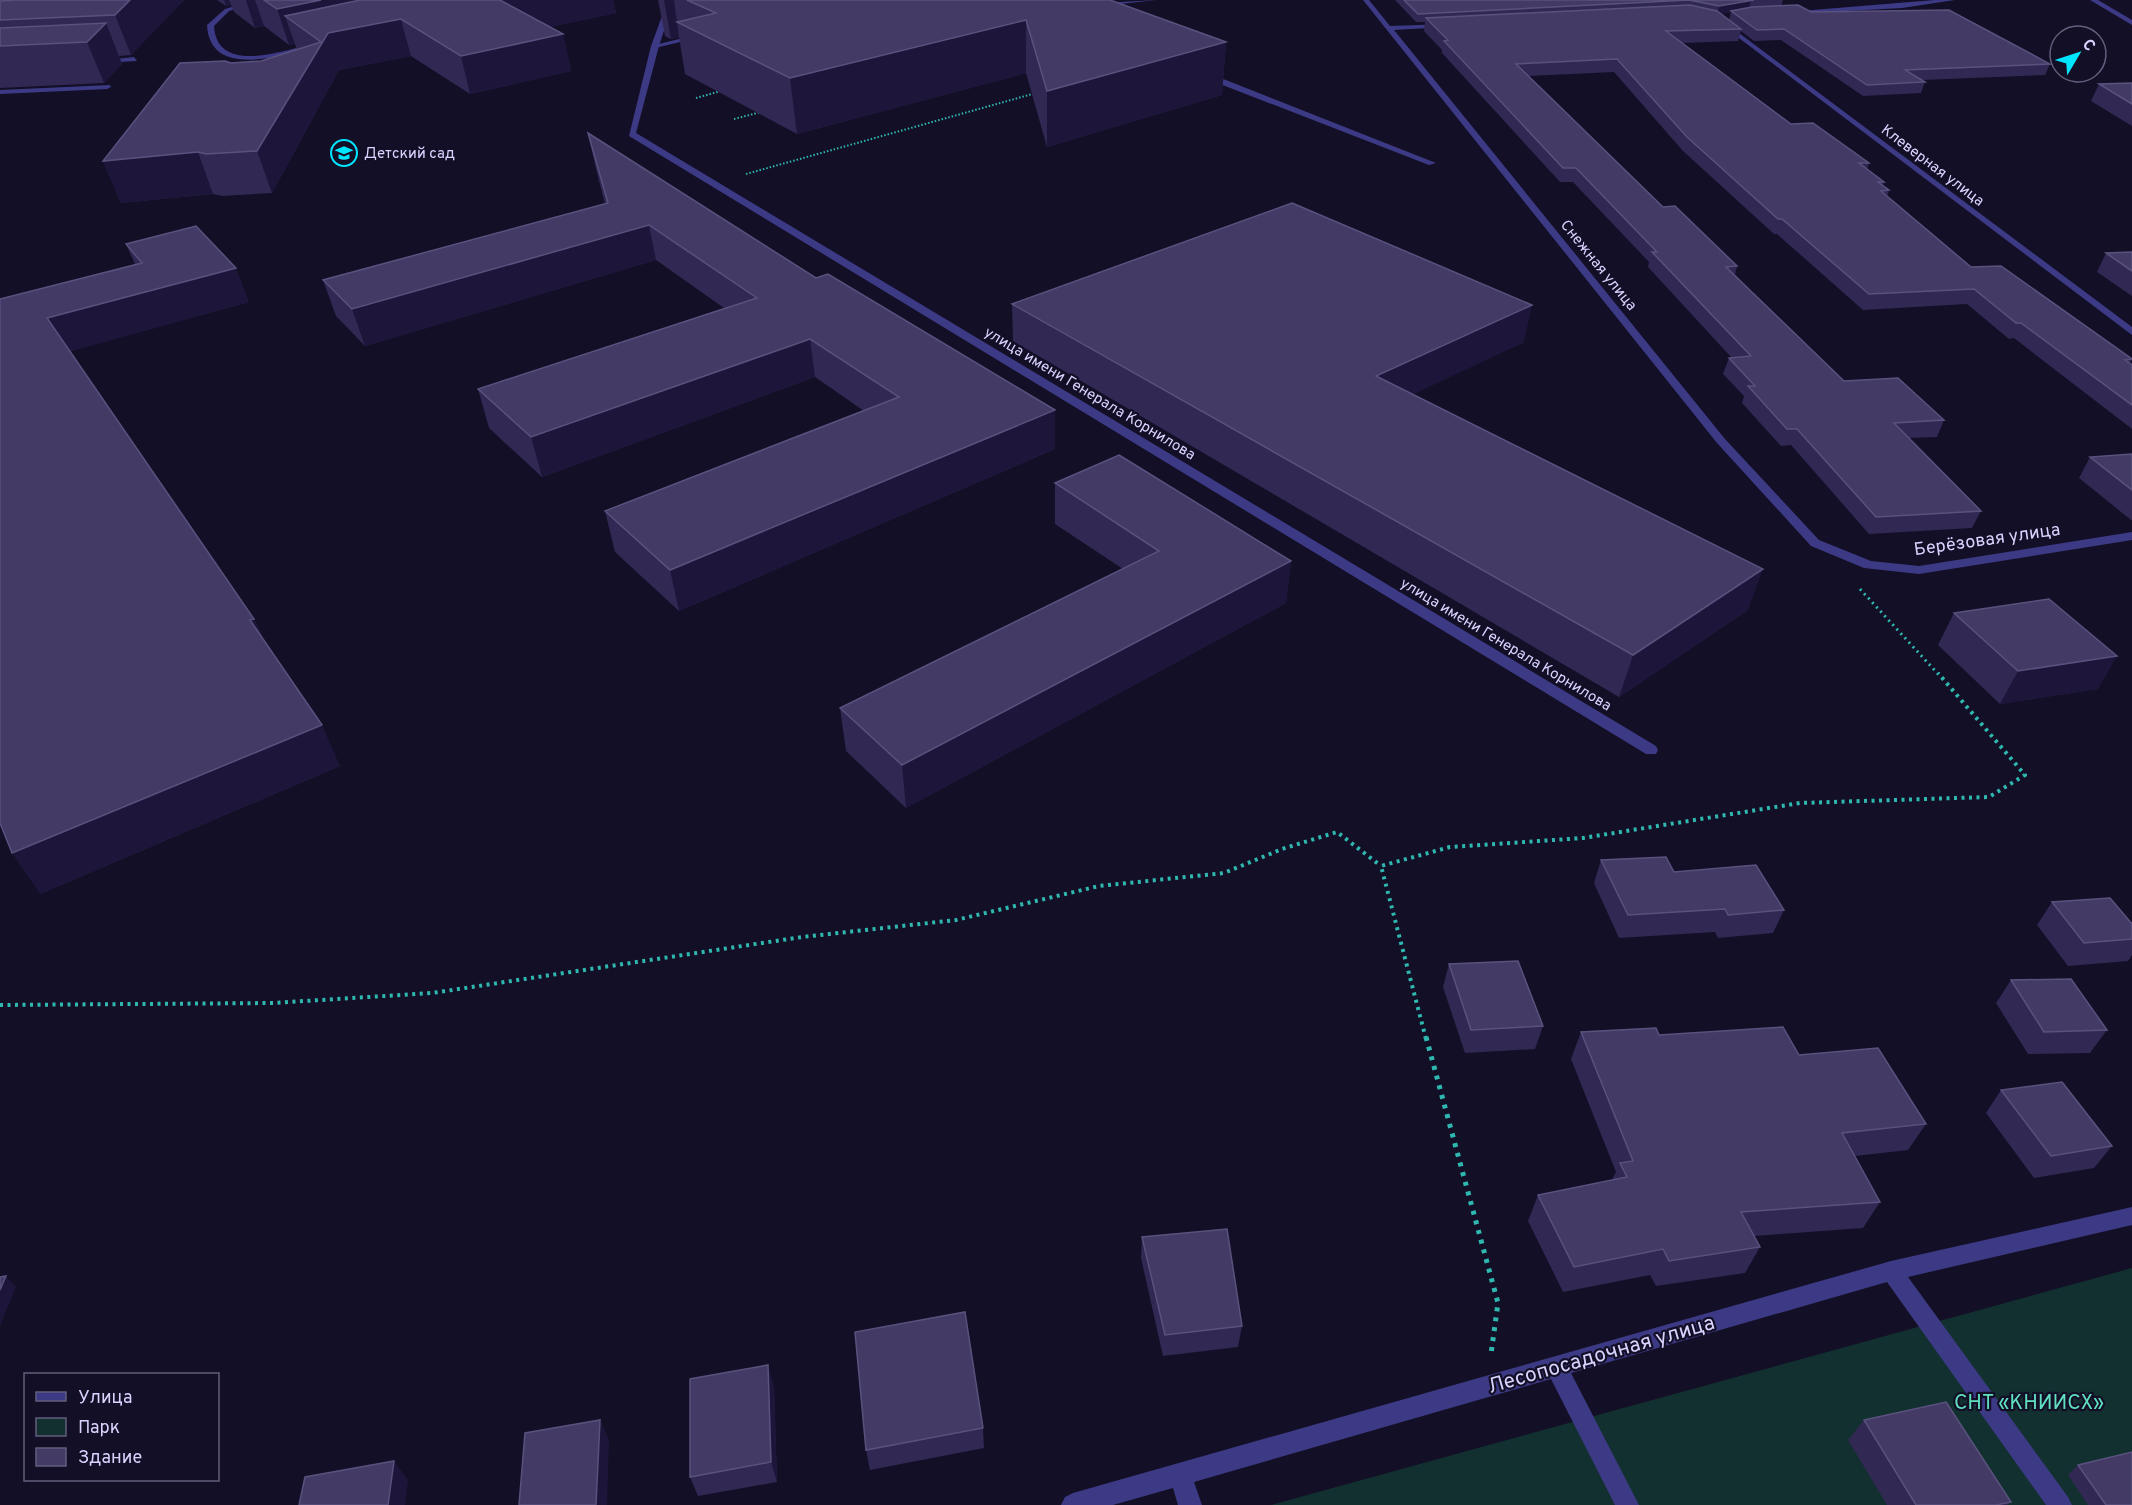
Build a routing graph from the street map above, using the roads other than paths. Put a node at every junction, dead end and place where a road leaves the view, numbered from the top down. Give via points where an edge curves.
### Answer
1 (264, 0) edge
2 (671, 0) edge
3 (1066, 0) edge
4 (1154, 0) edge
5 (1366, 0) edge
6 (1371, 0) edge
7 (1952, 0) edge
8 (2093, 0) edge
9 (1083, 6) junction
10 (1783, 12) edge
11 (1101, 13) edge
12 (1727, 17) edge
13 (2132, 23) edge
14 (1460, 25) edge
15 (1389, 28) junction
16 (705, 36) edge
17 (322, 43) edge
18 (655, 46) junction
19 (134, 59) dead end
20 (90, 61) edge
21 (1194, 70) edge
22 (107, 87) dead end
23 (0, 92) edge
24 (1432, 163) dead end
25 (2132, 332) edge
26 (2132, 536) edge
27 (1815, 543) joint
28 (1651, 750) dead end
29 (2132, 1216) edge
30 (1891, 1270) junction
31 (1556, 1367) junction
32 (1180, 1474) junction
33 (1073, 1505) edge
34 (1190, 1505) edge
35 (1627, 1505) edge
36 (2060, 1505) edge

1 - 17 street via 227,10 210,25 210,37 221,52 232,57 260,56
2 - 18 street, улица имени Генерала Корнилова
3 - 9 street
4 - 9 street
5 - 6 street
5 - 15 street, Снежная улица
7 - 10 street
8 - 13 street
9 - 11 street
12 - 25 street, Клеверная улица via 1717,19
14 - 15 street
15 - 27 street, Снежная улица via 1721,441
16 - 18 street
18 - 28 street, улица имени Генерала Корнилова via 632,134
19 - 20 street
21 - 24 street
22 - 23 street
26 - 27 street, Берёзовая улица via 1919,570 1869,565
29 - 30 street, Лесопосадочная улица
30 - 31 street, Лесопосадочная улица
30 - 36 street
31 - 32 street, Лесопосадочная улица
31 - 35 street
32 - 33 street, Лесопосадочная улица
32 - 34 street

